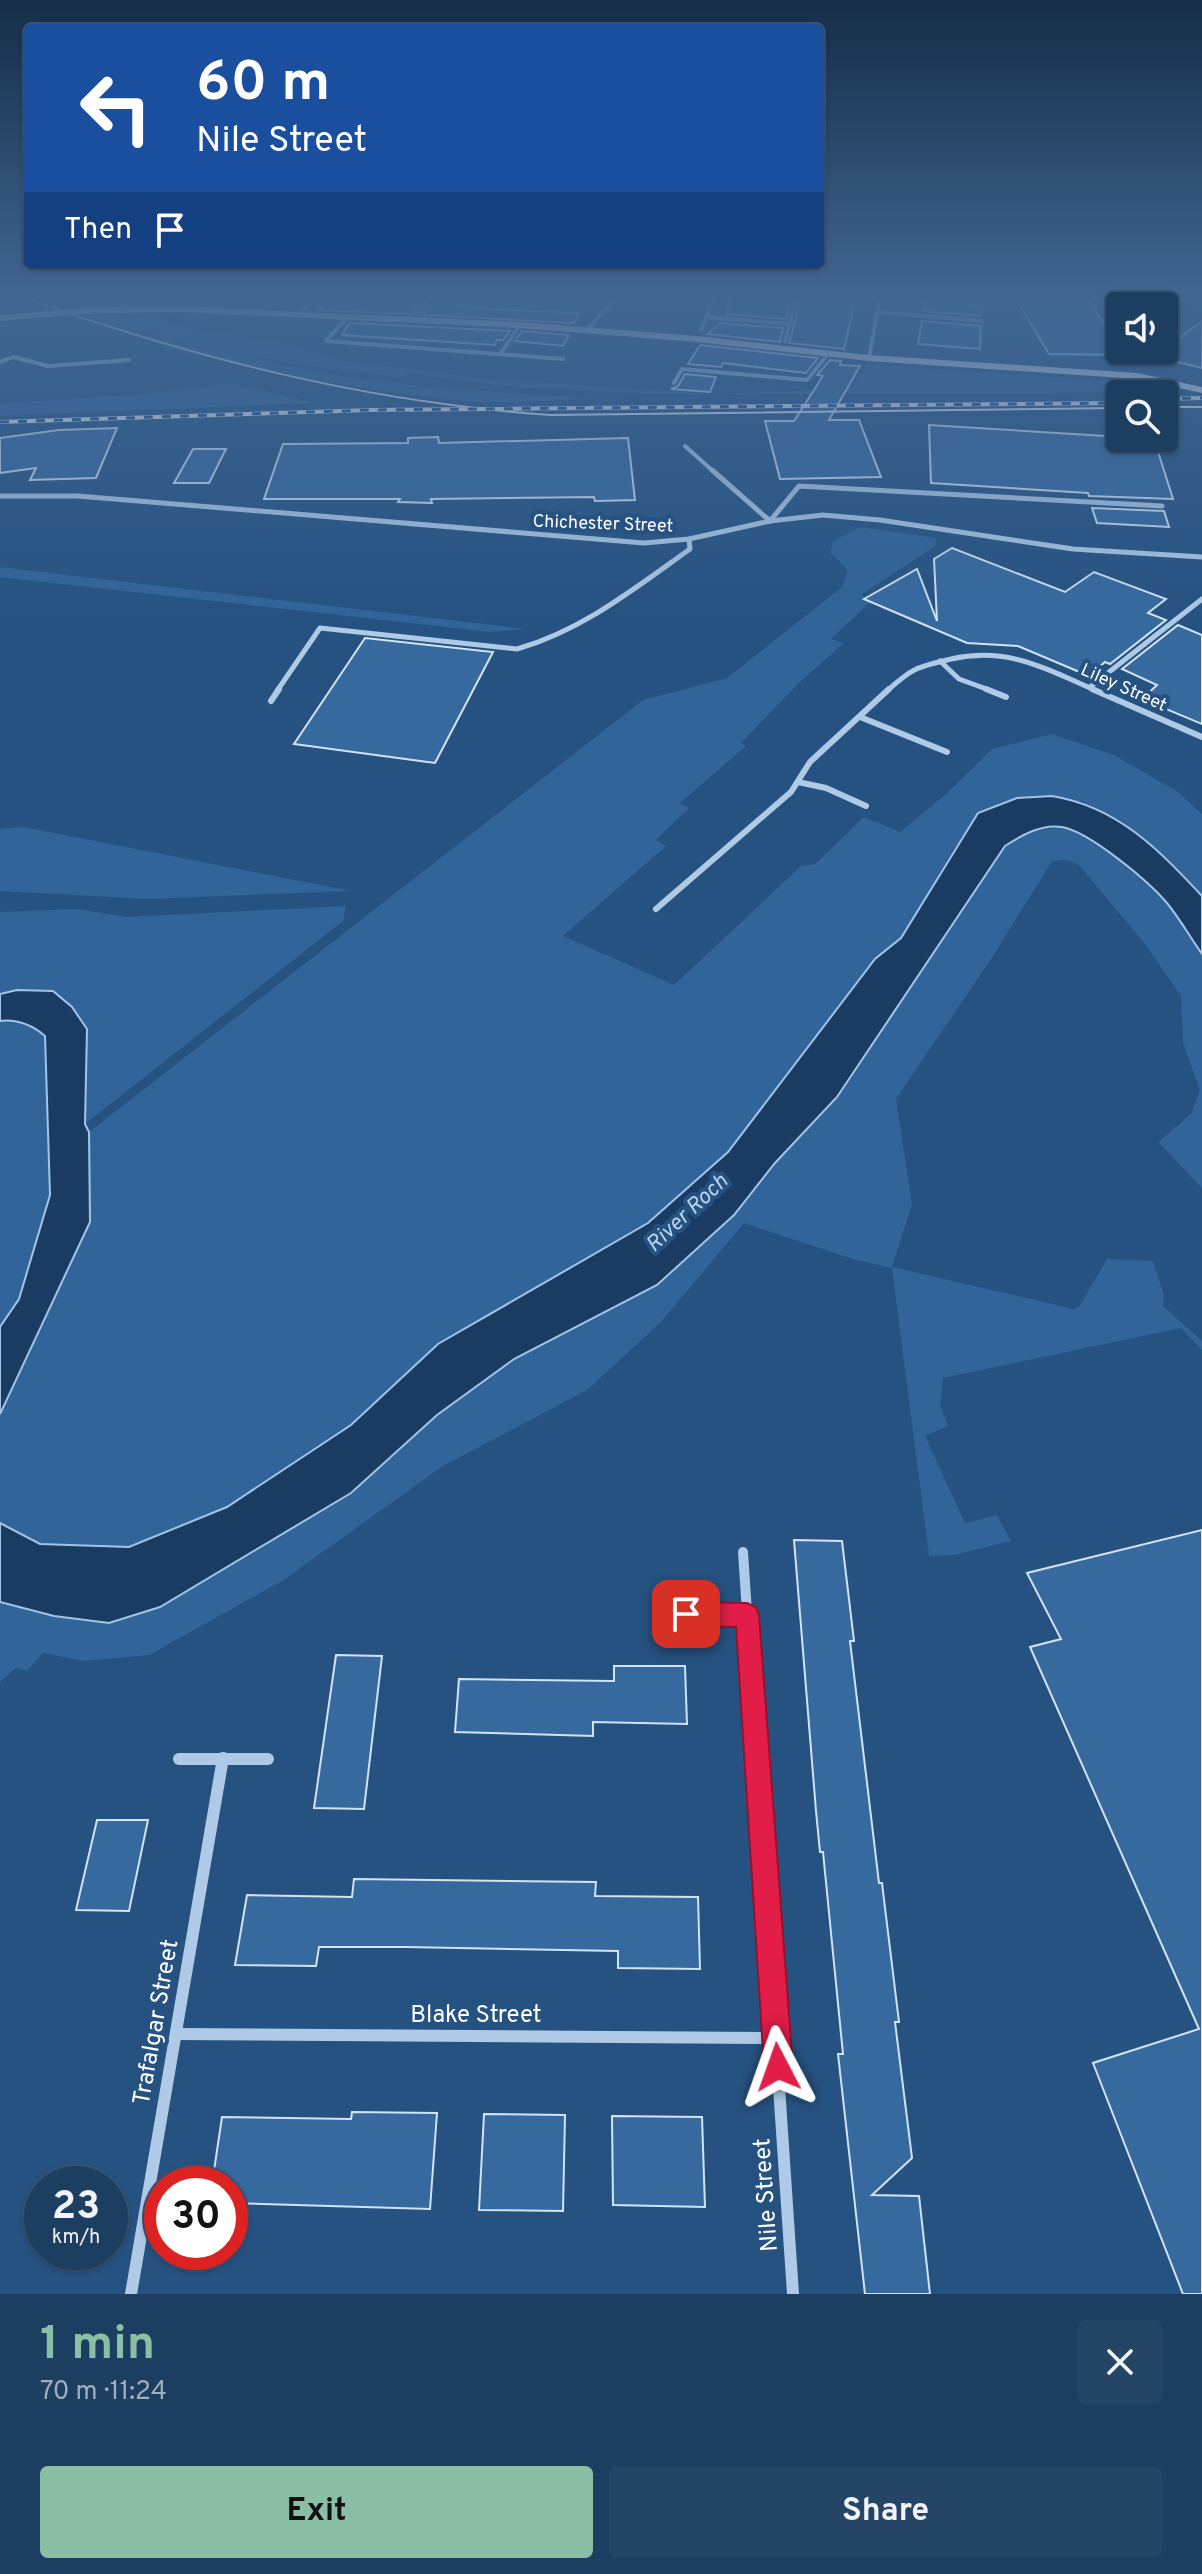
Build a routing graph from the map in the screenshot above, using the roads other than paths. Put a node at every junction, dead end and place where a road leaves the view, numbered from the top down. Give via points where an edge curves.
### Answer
1 (685, 446) dead end
2 (0, 496) edge
3 (1162, 506) dead end
4 (770, 521) junction
5 (689, 539) junction
6 (1202, 557) edge
7 (1202, 599) edge
8 (940, 661) junction
9 (1090, 687) junction
10 (1006, 697) dead end
11 (271, 701) dead end
12 (860, 717) junction
13 (1202, 737) edge
14 (947, 752) dead end
15 (798, 782) junction
16 (866, 806) dead end
17 (656, 909) dead end
18 (743, 1552) dead end
19 (686, 1614) dead end
20 (747, 1615) junction
21 (223, 1758) junction
22 (179, 1759) dead end
23 (268, 1759) dead end
24 (176, 2034) junction
25 (776, 2038) junction
26 (131, 2294) edge
27 (793, 2294) edge

1 - 4 street
2 - 5 street, Chichester Street via 78,496 644,543
3 - 4 street via 799,486
4 - 5 street, Chichester Street
4 - 6 street, Chichester Street via 823,515 1073,549
5 - 11 street via 690,549 592,615 534,645 517,649 320,628
7 - 9 street
8 - 9 street, Liley Street via 1004,654
8 - 10 street via 959,679
8 - 12 street, Liley Street via 912,668
9 - 13 street, Liley Street
12 - 14 street
12 - 15 street, Liley Street via 810,762
15 - 16 street
15 - 17 street, Liley Street
18 - 20 street, Nile Street
19 - 20 street
20 - 25 street, Nile Street
21 - 22 street
21 - 23 street
21 - 24 street, Trafalgar Street
24 - 25 street, Blake Street
24 - 26 street, Trafalgar Street
25 - 27 street, Nile Street

